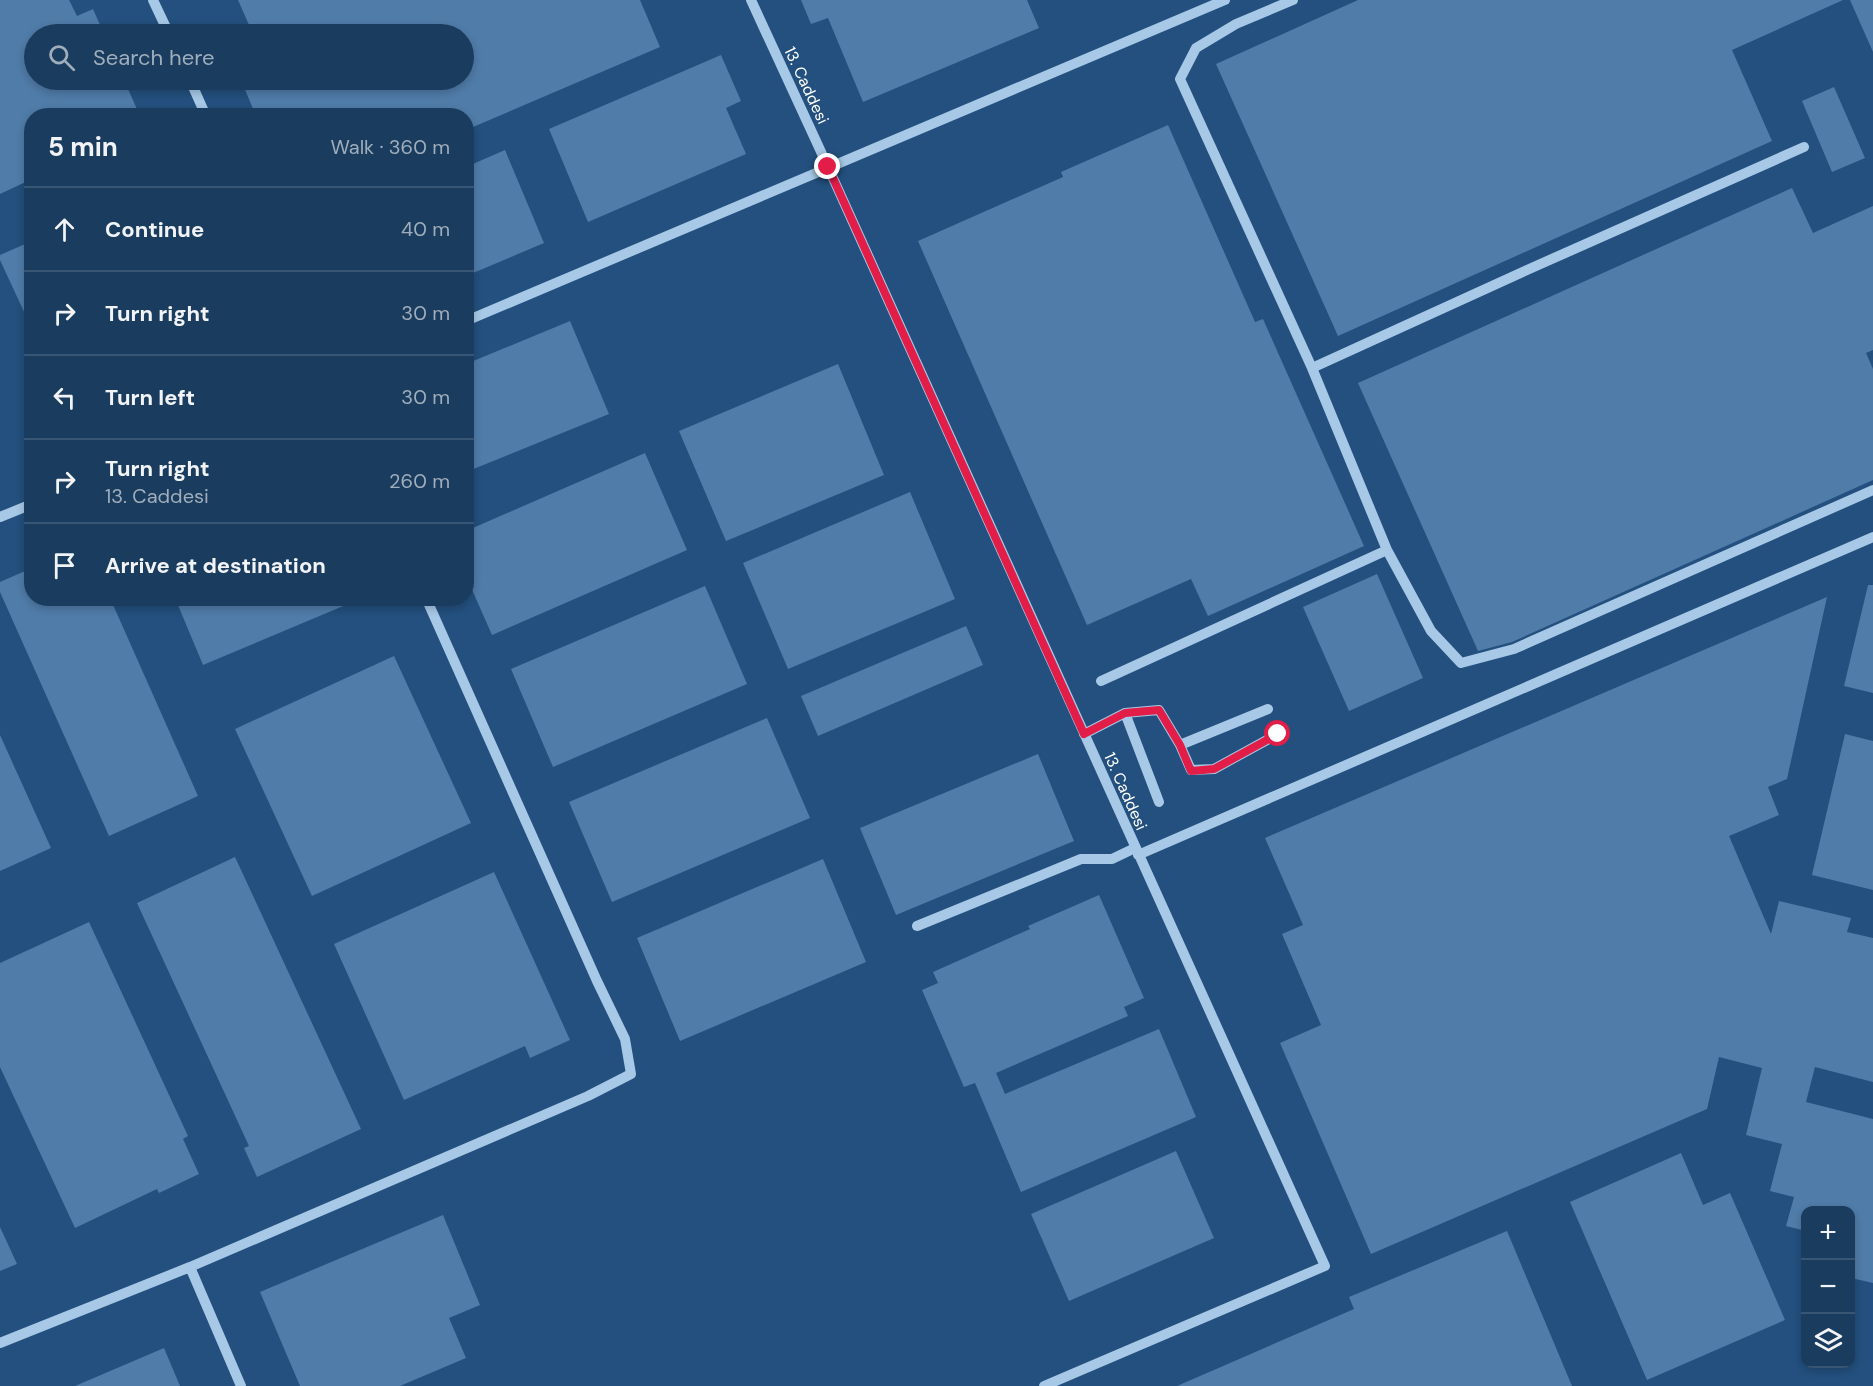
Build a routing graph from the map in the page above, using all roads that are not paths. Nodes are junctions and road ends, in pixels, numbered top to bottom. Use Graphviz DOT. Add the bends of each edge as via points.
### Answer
graph roads {
  1 [pos="153,0"];
  2 [pos="751,0"];
  3 [pos="1225,0"];
  4 [pos="1293,0"];
  5 [pos="164,24"];
  6 [pos="194,90"];
  7 [pos="202,108"];
  8 [pos="1804,147"];
  9 [pos="828,167"];
  10 [pos="474,318"];
  11 [pos="1312,368"];
  12 [pos="1873,490"];
  13 [pos="24,507"];
  14 [pos="0,517"];
  15 [pos="1873,537"];
  16 [pos="1387,550"];
  17 [pos="430,606"];
  18 [pos="1101,681"];
  19 [pos="1268,708"];
  20 [pos="1125,713"];
  21 [pos="1084,734"];
  22 [pos="1278,734"];
  23 [pos="1180,745"];
  24 [pos="1159,802"];
  25 [pos="1137,852"];
  26 [pos="916,926"];
  27 [pos="190,1267"];
  28 [pos="0,1343"];
  29 [pos="241,1386"];
  30 [pos="1044,1386"];
  1 -- 5 [label="street"];
  2 -- 9 [label="street, 13. Caddesi"];
  3 -- 9 [label="street"];
  4 -- 11 [label="street" via="1236,24 1196,48 1180,79"];
  6 -- 7 [label="street"];
  8 -- 11 [label="street"];
  9 -- 10 [label="street"];
  9 -- 21 [label="street, 13. Caddesi"];
  11 -- 16 [label="street"];
  12 -- 16 [label="street" via="1514,649 1461,663 1431,631"];
  13 -- 14 [label="street"];
  15 -- 25 [label="street"];
  16 -- 18 [label="street"];
  17 -- 27 [label="street" via="626,1039 631,1074"];
  19 -- 23 [label="street"];
  20 -- 21 [label="street"];
  20 -- 23 [label="street" via="1159,710"];
  20 -- 24 [label="street"];
  21 -- 25 [label="street, 13. Caddesi"];
  22 -- 23 [label="street" via="1214,769 1191,771"];
  25 -- 26 [label="street" via="1112,859 1081,859"];
  25 -- 30 [label="street, 13. Caddesi" via="1325,1266"];
  27 -- 28 [label="street"];
  27 -- 29 [label="street"];
}
